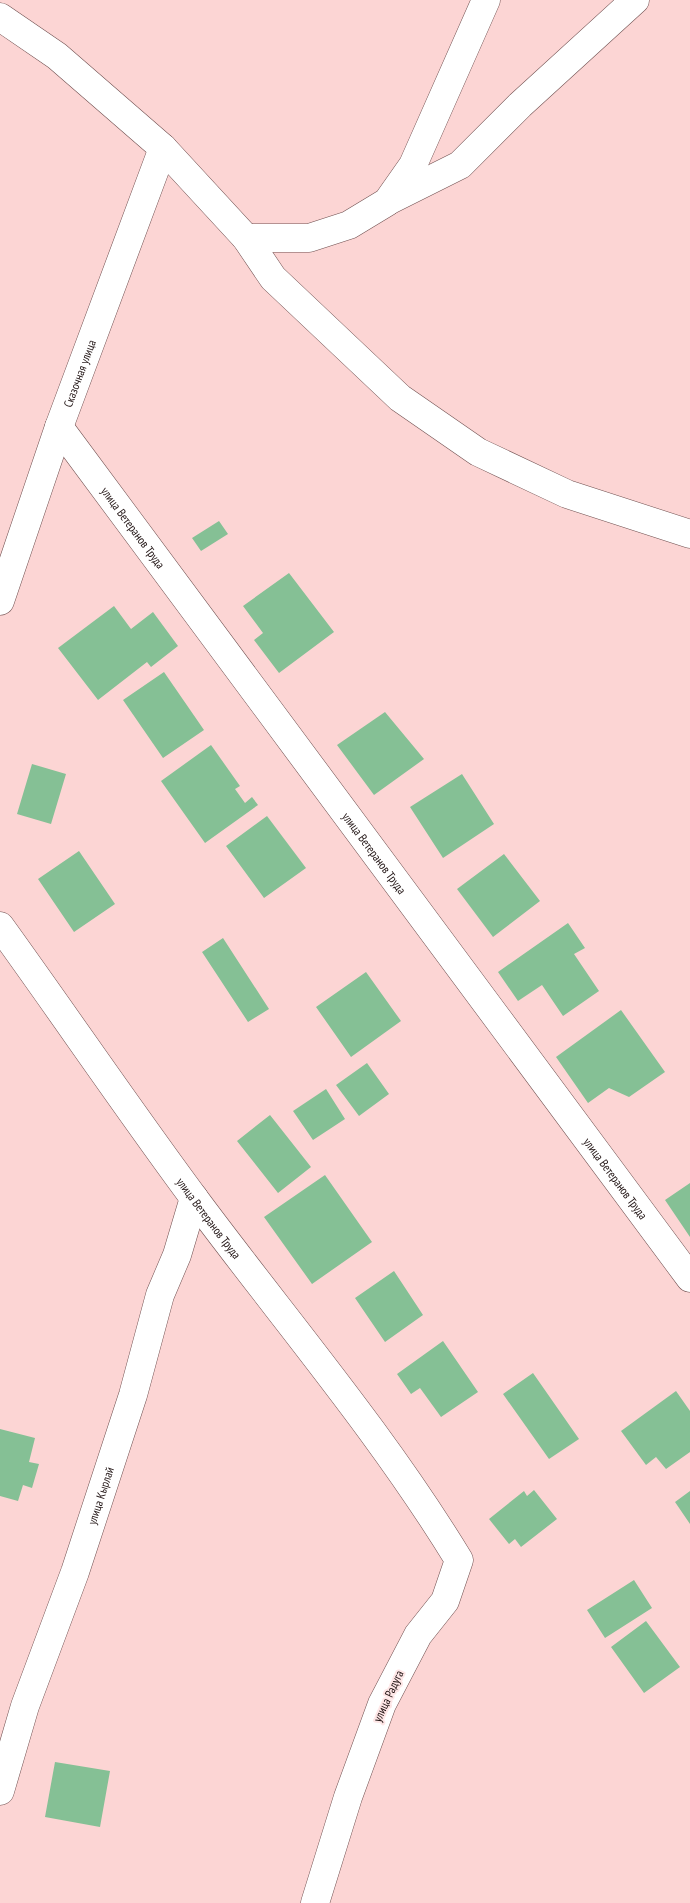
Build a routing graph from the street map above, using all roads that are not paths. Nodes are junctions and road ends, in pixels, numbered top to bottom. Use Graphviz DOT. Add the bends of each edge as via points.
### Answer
graph roads {
  1 [pos="486,0"];
  2 [pos="635,0"];
  3 [pos="0,17"];
  4 [pos="163,148"];
  5 [pos="387,202"];
  6 [pos="246,238"];
  7 [pos="59,427"];
  8 [pos="690,534"];
  9 [pos="0,601"];
  10 [pos="0,926"];
  11 [pos="194,1198"];
  12 [pos="690,1278"];
  13 [pos="426,1505"];
  14 [pos="0,1791"];
  15 [pos="314,1903"];
  1 -- 5 [label="street" via="413,166"];
  2 -- 5 [label="street" via="460,165"];
  3 -- 4 [label="street" via="56,56"];
  4 -- 6 [label="street"];
  4 -- 7 [label="street, Сказочная улица"];
  5 -- 6 [label="street" via="349,225 309,238"];
  6 -- 8 [label="street" via="273,278 400,398 478,452 567,494"];
  7 -- 9 [label="street, Сказочная улица"];
  7 -- 12 [label="street, улица Ветеранов Труда"];
  10 -- 11 [label="street, улица Ветеранов Труда"];
  11 -- 13 [label="street, улица Ветеранов Труда"];
  11 -- 14 [label="street, улица Кырлай" via="177,1255 160,1295 133,1395 75,1572 25,1706"];
  13 -- 15 [label="street, улица Радуга" via="459,1560 445,1601 418,1635 382,1704"];
}
